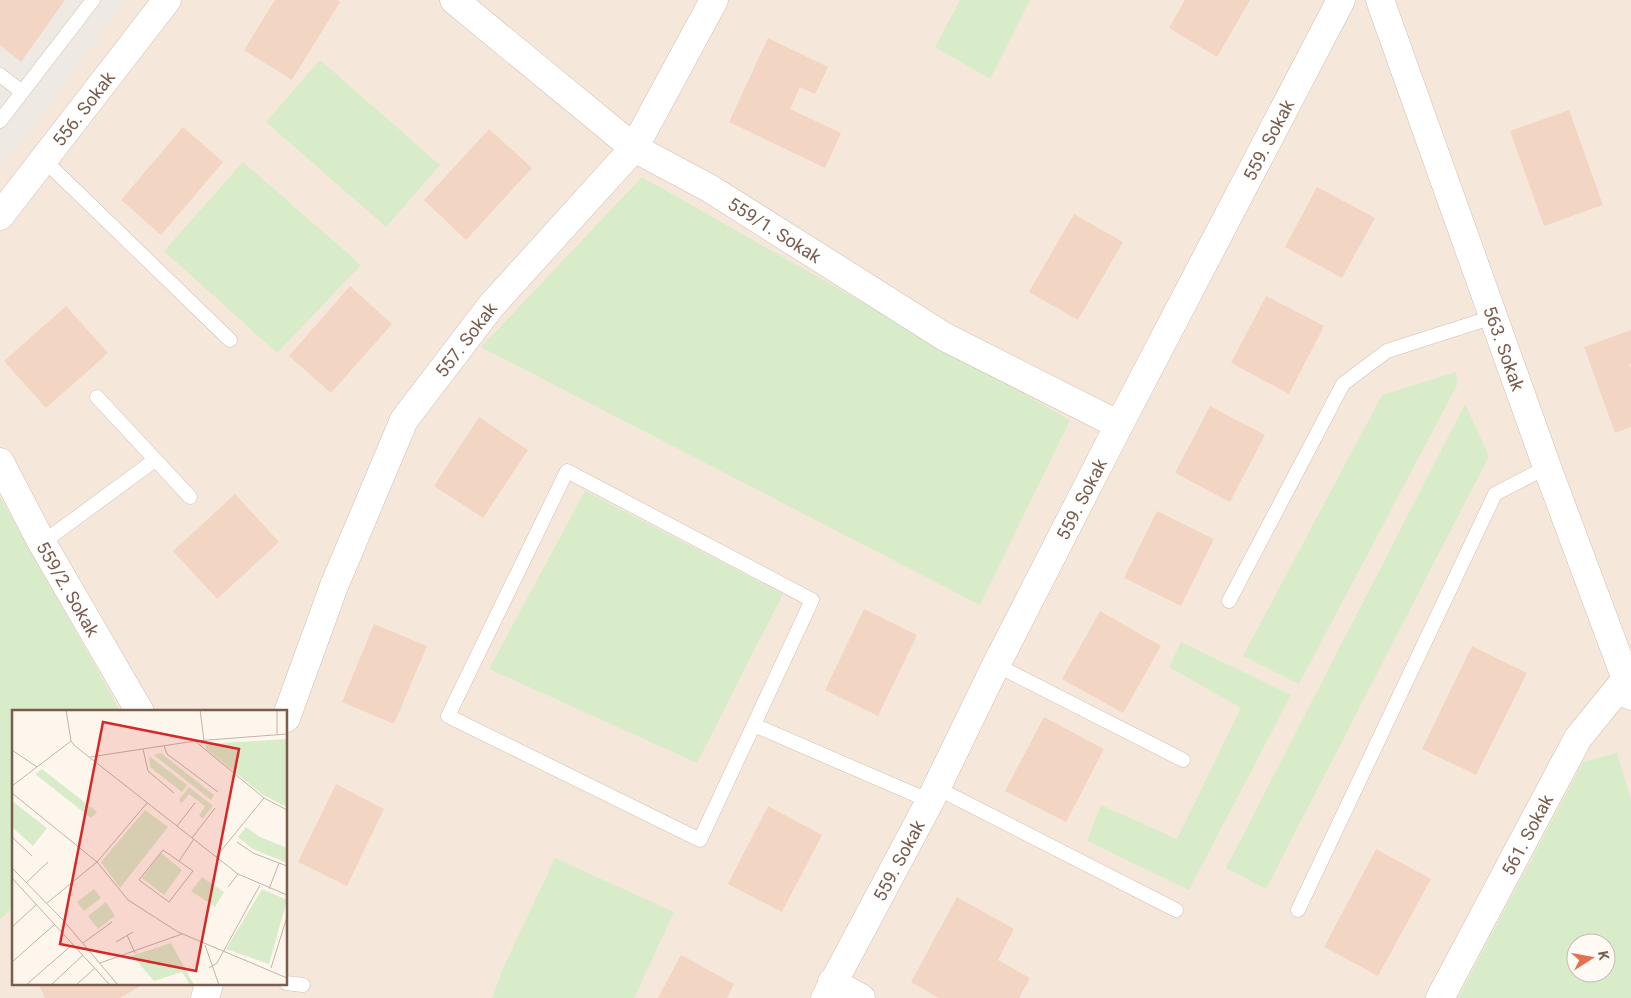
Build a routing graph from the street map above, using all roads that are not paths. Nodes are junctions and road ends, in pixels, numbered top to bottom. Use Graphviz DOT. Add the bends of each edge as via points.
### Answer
graph roads {
  1 [pos="93,0"];
  2 [pos="167,0"];
  3 [pos="454,0"];
  4 [pos="714,0"];
  5 [pos="1341,0"];
  6 [pos="1380,0"];
  7 [pos="0,75"];
  8 [pos="22,92"];
  9 [pos="0,121"];
  10 [pos="634,148"];
  11 [pos="44,160"];
  12 [pos="0,216"];
  13 [pos="1493,317"];
  14 [pos="230,340"];
  15 [pos="97,397"];
  16 [pos="1118,425"];
  17 [pos="155,460"];
  18 [pos="0,462"];
  19 [pos="1547,467"];
  20 [pos="190,497"];
  21 [pos="42,543"];
  22 [pos="1229,601"];
  23 [pos="996,665"];
  24 [pos="1629,688"];
  25 [pos="139,710"];
  26 [pos="288,712"];
  27 [pos="754,725"];
  28 [pos="1183,760"];
  29 [pos="934,794"];
  30 [pos="1176,910"];
  31 [pos="1298,910"];
  32 [pos="288,983"];
  33 [pos="303,985"];
  34 [pos="828,990"];
  35 [pos="861,998"];
  36 [pos="1440,998"];
  1 -- 8 [label="lane"];
  2 -- 11 [label="street, 556. Sokak"];
  3 -- 10 [label="street, 559/1. Sokak"];
  4 -- 10 [label="street, 557. Sokak"];
  5 -- 16 [label="street, 559. Sokak"];
  6 -- 13 [label="street, 563. Sokak"];
  7 -- 8 [label="lane"];
  8 -- 9 [label="lane"];
  10 -- 16 [label="street, 559/1. Sokak" via="709,188 945,337"];
  10 -- 26 [label="street, 557. Sokak" via="490,306 404,420 334,586"];
  11 -- 12 [label="street, 556. Sokak"];
  11 -- 14 [label="lane"];
  13 -- 19 [label="street, 563. Sokak"];
  13 -- 22 [label="lane" via="1387,352 1343,384"];
  15 -- 17 [label="lane"];
  16 -- 23 [label="street, 559. Sokak"];
  17 -- 20 [label="lane"];
  17 -- 21 [label="lane"];
  18 -- 21 [label="street, 559/2. Sokak"];
  19 -- 24 [label="street, 563. Sokak"];
  19 -- 31 [label="lane" via="1495,494"];
  21 -- 25 [label="street, 559/2. Sokak"];
  23 -- 28 [label="lane"];
  23 -- 29 [label="street, 559. Sokak"];
  24 -- 36 [label="street, 561. Sokak" via="1578,738"];
  27 -- 27 [label="lane" via="700,840 448,716 567,472 812,600"];
  27 -- 29 [label="lane"];
  29 -- 30 [label="lane"];
  29 -- 34 [label="street, 559. Sokak"];
  32 -- 33 [label="lane"];
  34 -- 35 [label="street"];
}
